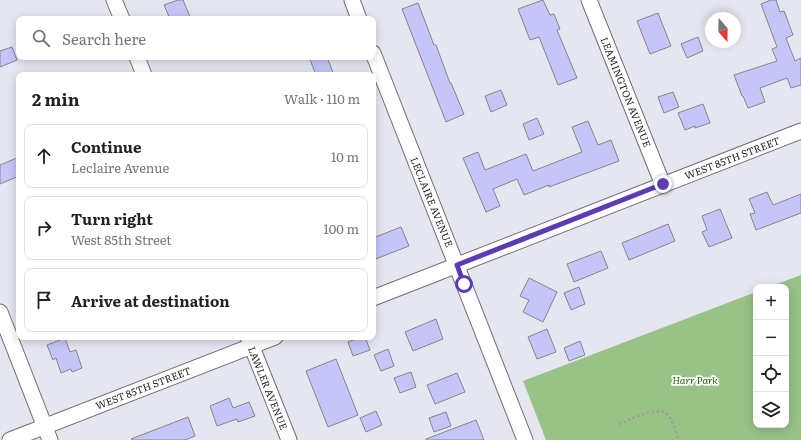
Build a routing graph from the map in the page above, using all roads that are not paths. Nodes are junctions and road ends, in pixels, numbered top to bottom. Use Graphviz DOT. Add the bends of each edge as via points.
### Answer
graph roads {
  1 [pos="114,0"];
  2 [pos="352,0"];
  3 [pos="590,0"];
  4 [pos="121,16"];
  5 [pos="359,16"];
  6 [pos="138,60"];
  7 [pos="376,60"];
  8 [pos="143,72"];
  9 [pos="801,132"];
  10 [pos="663,184"];
  11 [pos="457,265"];
  12 [pos="376,297"];
  13 [pos="0,312"];
  14 [pos="260,340"];
  15 [pos="250,342"];
  16 [pos="47,433"];
  17 [pos="10,440"];
  18 [pos="289,440"];
  19 [pos="525,440"];
  1 -- 4 [label="street"];
  2 -- 5 [label="street"];
  3 -- 10 [label="street, LEAMINGTON AVENUE"];
  6 -- 8 [label="street"];
  7 -- 11 [label="street, LECLAIRE AVENUE"];
  9 -- 10 [label="street, WEST 85TH STREET"];
  10 -- 11 [label="street, WEST 85TH STREET"];
  11 -- 12 [label="street, WEST 85TH STREET"];
  11 -- 19 [label="street, LECLAIRE AVENUE"];
  13 -- 16 [label="street"];
  14 -- 15 [label="street, WEST 85TH STREET"];
  15 -- 16 [label="street, WEST 85TH STREET"];
  15 -- 18 [label="street, LAWLER AVENUE"];
  16 -- 17 [label="street, WEST 85TH STREET"];
}
